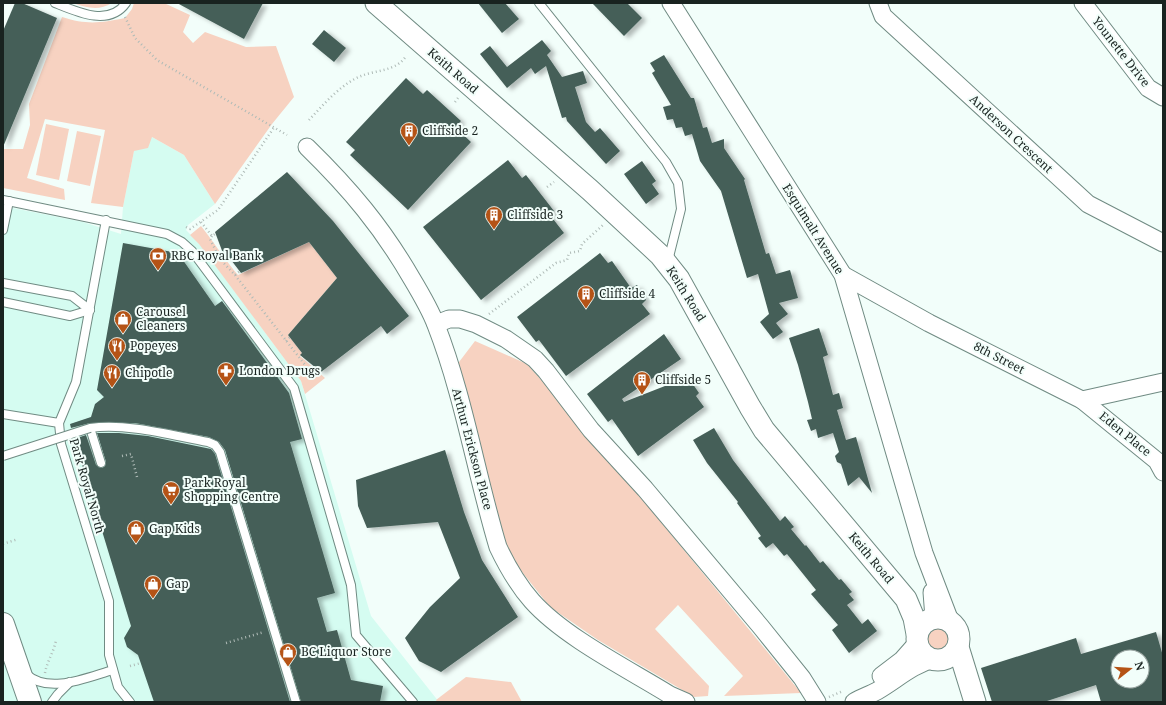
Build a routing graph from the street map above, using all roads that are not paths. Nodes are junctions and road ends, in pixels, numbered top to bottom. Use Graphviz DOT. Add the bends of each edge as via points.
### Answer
graph roads {
  1 [pos="55,3"];
  2 [pos="126,3"];
  3 [pos="376,3"];
  4 [pos="539,3"];
  5 [pos="671,3"];
  6 [pos="878,3"];
  7 [pos="1083,3"];
  8 [pos="1163,97"];
  9 [pos="307,147"];
  10 [pos="6,200"];
  11 [pos="106,220"];
  12 [pos="3,230"];
  13 [pos="1163,243"];
  14 [pos="667,264"];
  15 [pos="843,275"];
  16 [pos="3,283"];
  17 [pos="3,302"];
  18 [pos="90,310"];
  19 [pos="436,324"];
  20 [pos="1163,382"];
  21 [pos="1082,400"];
  22 [pos="3,414"];
  23 [pos="59,423"];
  24 [pos="90,428"];
  25 [pos="3,456"];
  26 [pos="101,463"];
  27 [pos="1163,472"];
  28 [pos="906,599"];
  29 [pos="939,619"];
  30 [pos="3,624"];
  31 [pos="917,638"];
  32 [pos="958,647"];
  33 [pos="937,660"];
  34 [pos="18,667"];
  35 [pos="113,670"];
  36 [pos="70,682"];
  37 [pos="856,695"];
  38 [pos="821,700"];
  39 [pos="30,702"];
  40 [pos="52,702"];
  41 [pos="130,702"];
  42 [pos="296,702"];
  43 [pos="413,702"];
  44 [pos="686,702"];
  45 [pos="964,702"];
  46 [pos="975,702"];
  1 -- 2 [label="lane" via="93,16 113,14"];
  3 -- 14 [label="street, Keith Road" via="590,190"];
  4 -- 14 [label="lane" via="666,162 678,183 681,209"];
  5 -- 15 [label="street, Esquimalt Avenue"];
  6 -- 13 [label="street, Anderson Crescent" via="883,16 1088,204"];
  7 -- 8 [label="street, Younette Drive" via="1148,88"];
  9 -- 19 [label="street, Arthur Erickson Place" via="341,180 372,217 396,251"];
  10 -- 11 [label="lane"];
  10 -- 12 [label="lane"];
  11 -- 18 [label="lane, Park Royal North"];
  11 -- 43 [label="lane" via="167,234 182,242 294,388 351,585 356,635"];
  14 -- 28 [label="street, Keith Road" via="679,279 764,430"];
  15 -- 21 [label="street, 8th Street" via="929,323"];
  15 -- 29 [label="street, Esquimalt Avenue" via="931,572"];
  16 -- 18 [label="lane" via="72,296"];
  17 -- 18 [label="lane" via="70,316"];
  18 -- 23 [label="lane, Park Royal North" via="76,382"];
  19 -- 38 [label="street" via="449,319 460,319 476,324 521,348 546,370 591,430 645,489"];
  19 -- 44 [label="street, Arthur Erickson Place" via="459,398 498,547 519,584 532,602 578,639 670,695"];
  20 -- 21 [label="street"];
  21 -- 27 [label="street, Eden Place" via="1157,461"];
  22 -- 23 [label="lane"];
  23 -- 35 [label="lane, Park Royal North" via="61,444 109,601 109,655"];
  24 -- 25 [label="lane, bridge"];
  24 -- 26 [label="lane"];
  24 -- 42 [label="lane" via="122,427 215,445 220,452"];
  28 -- 29 [label="street, Keith Road"];
  28 -- 31 [label="street, Keith Road" via="914,618"];
  29 -- 31 [label="street" via="923,624"];
  29 -- 32 [label="street" via="959,633"];
  30 -- 34 [label="main road"];
  31 -- 33 [label="street" via="923,653"];
  31 -- 37 [label="street" via="902,660"];
  32 -- 33 [label="street" via="954,654"];
  32 -- 46 [label="street"];
  33 -- 37 [label="street" via="916,665 875,692"];
  33 -- 45 [label="street" via="949,666"];
  34 -- 36 [label="lane" via="30,678 42,683"];
  34 -- 39 [label="main road"];
  35 -- 36 [label="lane"];
  35 -- 41 [label="lane, Park Royal North" via="118,687"];
  36 -- 40 [label="lane"];
}
